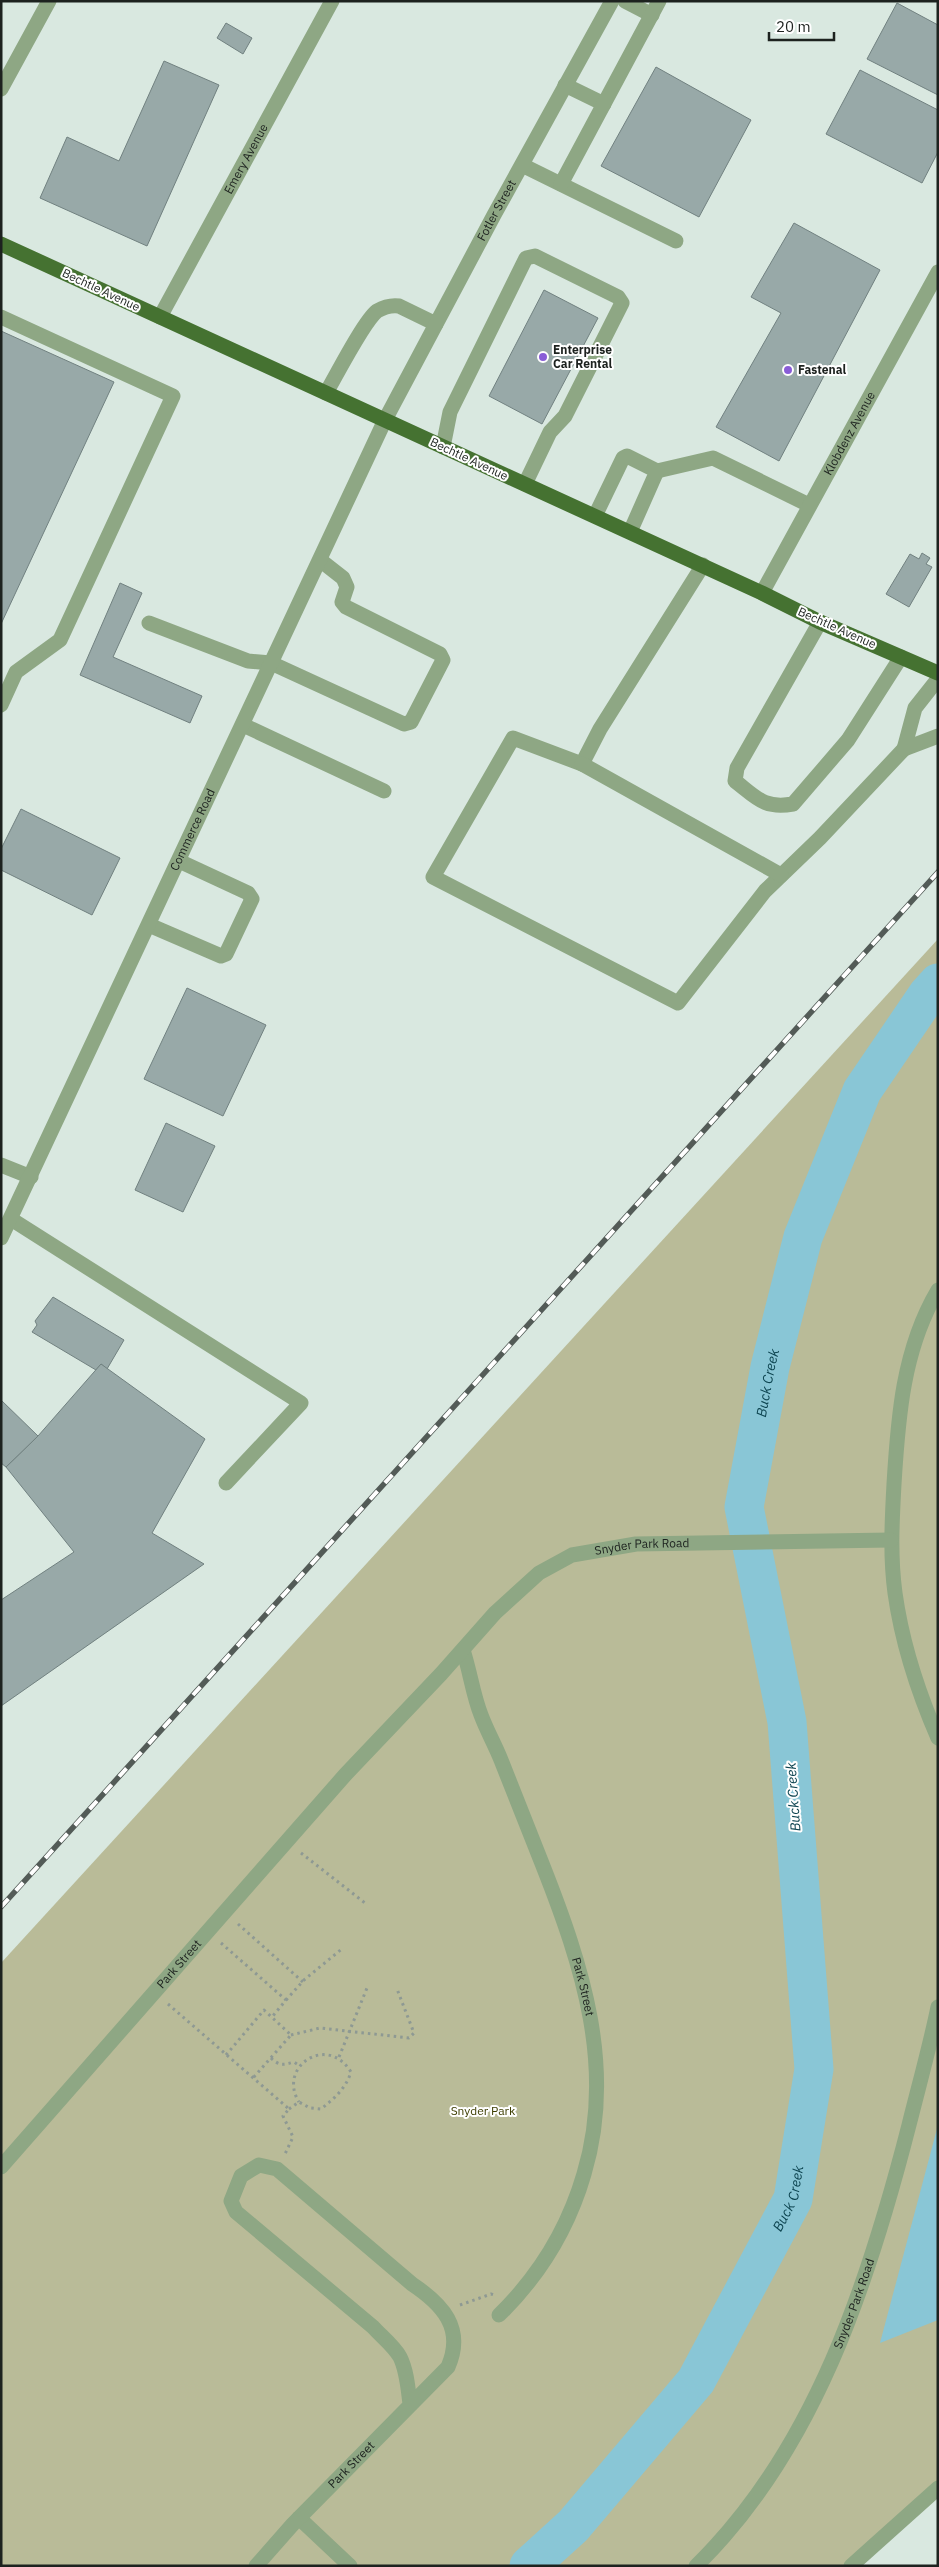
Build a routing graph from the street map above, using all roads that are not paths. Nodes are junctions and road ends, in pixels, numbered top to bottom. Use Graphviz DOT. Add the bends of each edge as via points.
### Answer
graph roads {
  1 [pos="49,1"];
  2 [pos="332,1"];
  3 [pos="612,1"];
  4 [pos="625,1"];
  5 [pos="655,8"];
  6 [pos="566,85"];
  7 [pos="1,89"];
  8 [pos="604,104"];
  9 [pos="522,165"];
  10 [pos="561,184"];
  11 [pos="676,241"];
  12 [pos="1,244"];
  13 [pos="938,272"];
  14 [pos="1,317"];
  15 [pos="160,317"];
  16 [pos="436,324"];
  17 [pos="326,393"];
  18 [pos="385,420"];
  19 [pos="443,447"];
  20 [pos="657,470"];
  21 [pos="525,484"];
  22 [pos="809,505"];
  23 [pos="595,516"];
  24 [pos="630,532"];
  25 [pos="320,560"];
  26 [pos="702,565"];
  27 [pos="762,593"];
  28 [pos="820,622"];
  29 [pos="149,623"];
  30 [pos="901,657"];
  31 [pos="271,663"];
  32 [pos="938,673"];
  33 [pos="938,679"];
  34 [pos="1,706"];
  35 [pos="243,725"];
  36 [pos="938,736"];
  37 [pos="904,749"];
  38 [pos="582,764"];
  39 [pos="384,791"];
  40 [pos="179,861"];
  41 [pos="782,875"];
  42 [pos="150,925"];
  43 [pos="1,1165"];
  44 [pos="32,1177"];
  45 [pos="11,1219"];
  46 [pos="1,1238"];
  47 [pos="938,1290"];
  48 [pos="226,1483"];
  49 [pos="891,1540"];
  50 [pos="463,1650"];
  51 [pos="441,1674"];
  52 [pos="938,1738"];
  53 [pos="938,2007"];
  54 [pos="1,2167"];
  55 [pos="499,2315"];
  56 [pos="410,2404"];
  57 [pos="938,2488"];
  58 [pos="299,2518"];
  59 [pos="256,2566"];
  60 [pos="350,2566"];
  61 [pos="696,2566"];
  62 [pos="852,2566"];
  1 -- 7 [label="street"];
  2 -- 15 [label="street, Emery Avenue"];
  3 -- 6 [label="street, Fotler Street"];
  4 -- 5 [label="street"];
  5 -- 8 [label="street"];
  6 -- 8 [label="street"];
  6 -- 9 [label="street, Fotler Street"];
  8 -- 10 [label="street"];
  9 -- 10 [label="street"];
  9 -- 16 [label="street, Fotler Street"];
  10 -- 11 [label="street"];
  12 -- 15 [label="main road, Bechtle Avenue"];
  13 -- 22 [label="street, Klobdenz Avenue"];
  14 -- 34 [label="street" via="173,396 60,640 16,672"];
  15 -- 17 [label="main road, Bechtle Avenue"];
  16 -- 17 [label="street" via="399,306 378,310 368,320"];
  16 -- 18 [label="street, Fotler Street"];
  17 -- 18 [label="main road, Bechtle Avenue"];
  18 -- 19 [label="main road, Bechtle Avenue"];
  18 -- 25 [label="street, Commerce Road"];
  19 -- 21 [label="main road, Bechtle Avenue"];
  19 -- 21 [label="street" via="450,412 526,258 535,256 618,297 622,303 565,416 550,432"];
  20 -- 22 [label="street" via="713,458"];
  20 -- 23 [label="street" via="627,456 622,458"];
  20 -- 24 [label="street"];
  21 -- 23 [label="main road, Bechtle Avenue"];
  22 -- 27 [label="street, Klobdenz Avenue"];
  23 -- 24 [label="main road, Bechtle Avenue"];
  24 -- 26 [label="main road, Bechtle Avenue"];
  25 -- 31 [label="street, Commerce Road"];
  25 -- 31 [label="street" via="343,578 347,587 342,602 346,607 440,654 443,660 411,722 404,724"];
  26 -- 27 [label="main road, Bechtle Avenue"];
  26 -- 38 [label="street" via="600,729"];
  27 -- 28 [label="main road, Bechtle Avenue"];
  28 -- 30 [label="main road, Bechtle Avenue"];
  28 -- 30 [label="street" via="737,768 735,781 764,804 778,807 793,804 848,740"];
  29 -- 31 [label="street" via="248,661"];
  30 -- 32 [label="main road, Bechtle Avenue"];
  31 -- 35 [label="street, Commerce Road"];
  33 -- 37 [label="street" via="915,708"];
  35 -- 39 [label="street"];
  35 -- 40 [label="street, Commerce Road"];
  36 -- 37 [label="street"];
  37 -- 41 [label="street"];
  38 -- 41 [label="street"];
  38 -- 41 [label="street" via="513,738 432,877 678,1003 765,891"];
  40 -- 42 [label="street, Commerce Road"];
  40 -- 42 [label="street" via="248,893 252,899 226,954 220,956"];
  42 -- 44 [label="street, Commerce Road"];
  43 -- 44 [label="street"];
  44 -- 45 [label="street, Commerce Road"];
  45 -- 46 [label="street, Commerce Road"];
  45 -- 48 [label="street" via="301,1403"];
  47 -- 49 [label="street" via="926,1310 912,1348 903,1389"];
  49 -- 50 [label="street, Snyder Park Road" via="636,1544 572,1555 539,1573 495,1613"];
  49 -- 52 [label="street" via="895,1596 908,1652"];
  50 -- 51 [label="street, Snyder Park Road"];
  50 -- 55 [label="street, Park Street" via="480,1714 568,1932 585,1985 598,2080 596,2118 576,2203 537,2272"];
  51 -- 54 [label="street, Park Street" via="345,1775"];
  53 -- 61 [label="street, Snyder Park Road" via="896,2173 873,2250 840,2339 810,2408 778,2465 748,2506"];
  56 -- 56 [label="street, Park Street" via="400,2356 373,2327 236,2212 231,2201 241,2176 259,2165 277,2169 431,2297 443,2311 454,2337 454,2354 448,2367"];
  56 -- 58 [label="street, Park Street"];
  57 -- 62 [label="street"];
  58 -- 59 [label="street, Park Street"];
  58 -- 60 [label="street"];
}
